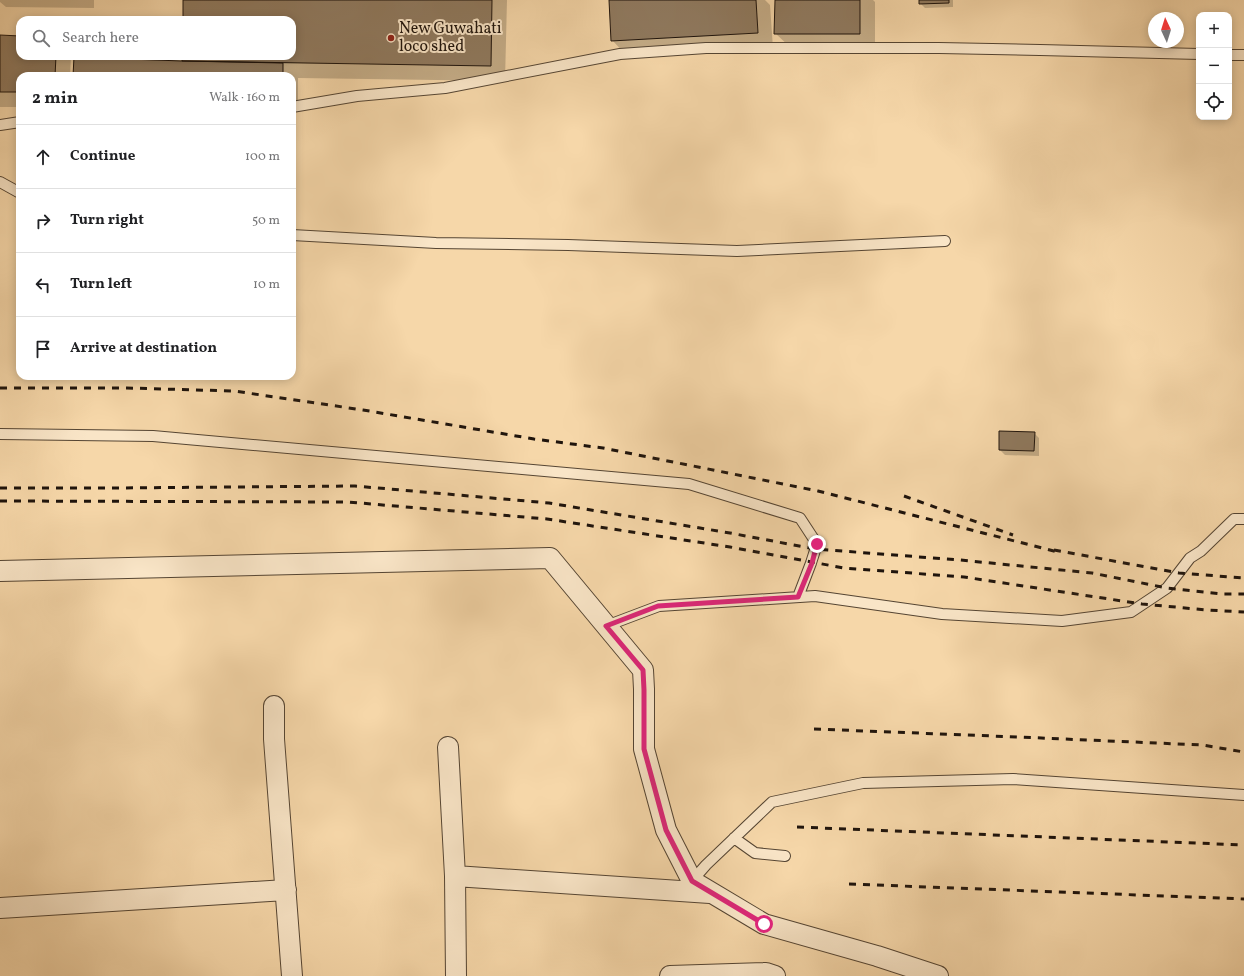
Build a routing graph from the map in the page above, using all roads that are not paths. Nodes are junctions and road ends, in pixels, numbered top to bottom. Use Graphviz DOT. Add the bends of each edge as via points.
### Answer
graph roads {
  1 [pos="1196,54"];
  2 [pos="1232,55"];
  3 [pos="1244,55"];
  4 [pos="296,106"];
  5 [pos="16,123"];
  6 [pos="0,125"];
  7 [pos="0,182"];
  8 [pos="16,191"];
  9 [pos="296,235"];
  10 [pos="945,241"];
  11 [pos="0,434"];
  12 [pos="1244,519"];
  13 [pos="0,571"];
  14 [pos="798,597"];
  15 [pos="606,626"];
  16 [pos="274,706"];
  17 [pos="448,747"];
  18 [pos="1244,796"];
  19 [pos="734,838"];
  20 [pos="785,856"];
  21 [pos="455,876"];
  22 [pos="692,881"];
  23 [pos="286,890"];
  24 [pos="712,893"];
  25 [pos="0,908"];
  26 [pos="292,976"];
  27 [pos="456,976"];
  28 [pos="670,976"];
  29 [pos="775,976"];
  30 [pos="938,976"];
  1 -- 4 [label="lane" via="939,48 706,48 620,54 444,88 357,96"];
  2 -- 3 [label="lane"];
  5 -- 6 [label="lane"];
  7 -- 8 [label="lane"];
  9 -- 10 [label="lane" via="436,243 737,251"];
  11 -- 14 [label="lane" via="152,436 688,484 800,518 817,544"];
  12 -- 14 [label="lane" via="1234,518 1201,551 1190,558 1167,588 1131,612 1062,621 942,614 815,596"];
  13 -- 15 [label="street" via="550,558"];
  14 -- 15 [label="lane" via="658,606"];
  15 -- 22 [label="street" via="643,670 644,749 666,830"];
  16 -- 23 [label="street" via="274,739"];
  17 -- 21 [label="street"];
  18 -- 19 [label="lane" via="1013,779 863,783 772,802"];
  19 -- 20 [label="lane" via="756,853"];
  19 -- 22 [label="lane"];
  21 -- 24 [label="street"];
  21 -- 27 [label="street"];
  22 -- 24 [label="street"];
  23 -- 25 [label="street"];
  23 -- 26 [label="street"];
  24 -- 30 [label="street" via="764,924"];
  28 -- 29 [label="street" via="766,973"];
}
